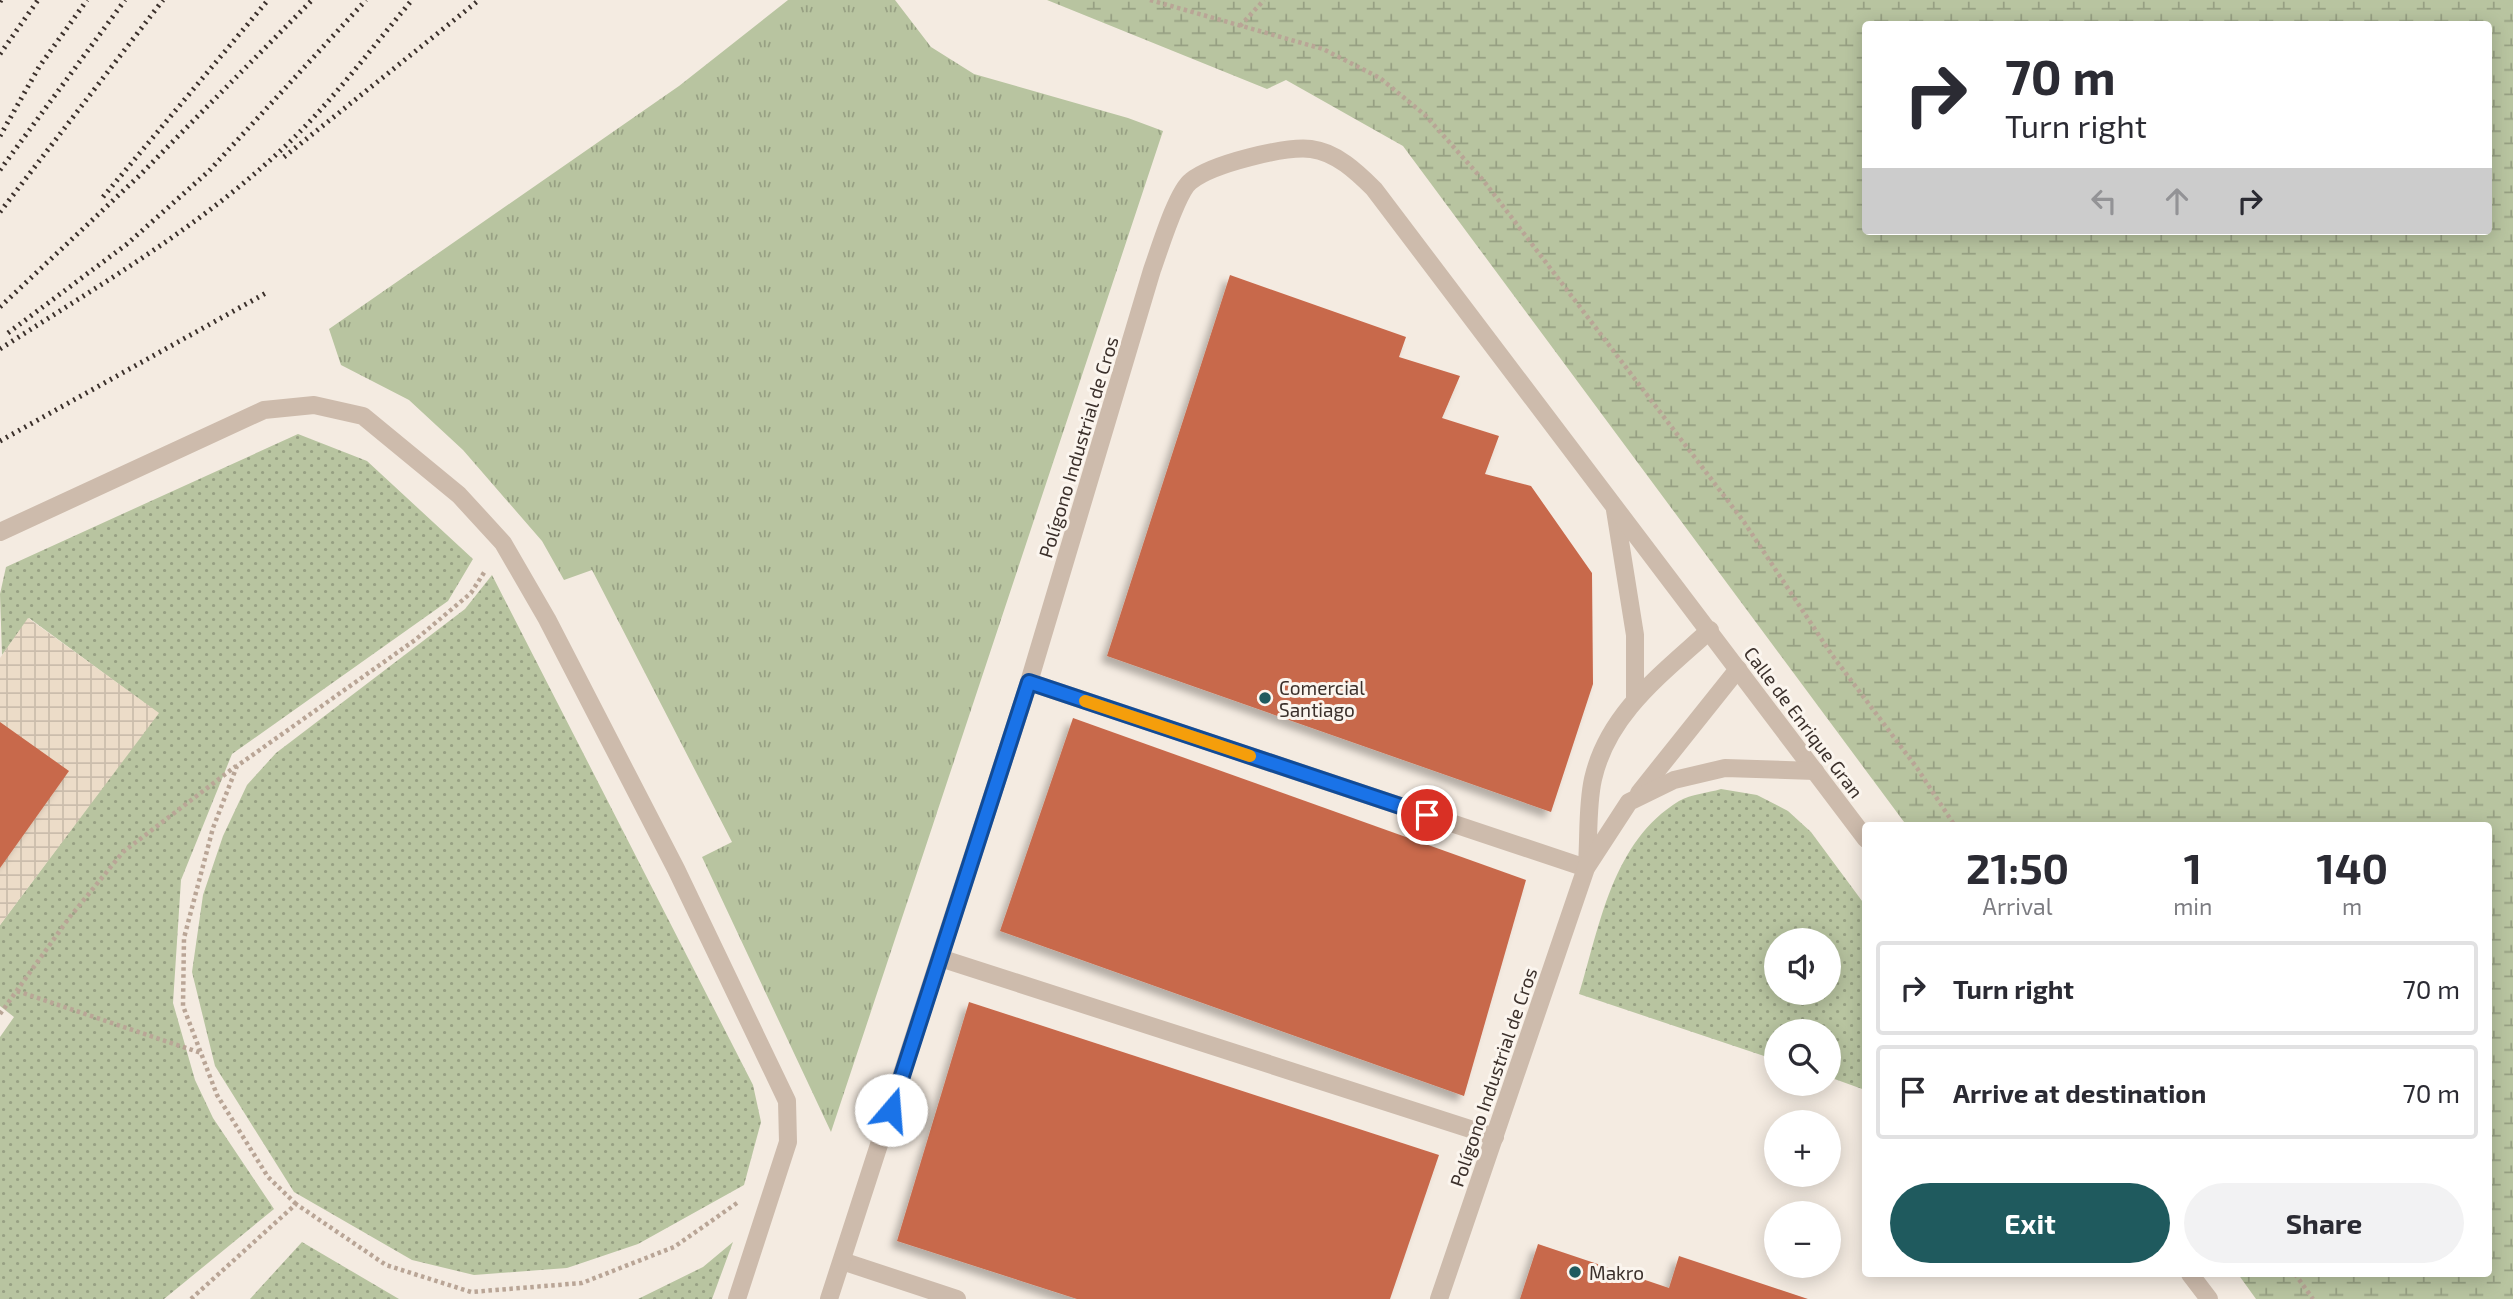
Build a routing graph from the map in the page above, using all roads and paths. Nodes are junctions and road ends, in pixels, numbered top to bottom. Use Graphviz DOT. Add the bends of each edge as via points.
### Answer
graph roads {
  1 [pos="1150,0"];
  2 [pos="1264,0"];
  3 [pos="1240,26"];
  4 [pos="1615,506"];
  5 [pos="0,532"];
  6 [pos="503,543"];
  7 [pos="1710,630"];
  8 [pos="1738,669"];
  9 [pos="1029,682"];
  10 [pos="1635,698"];
  11 [pos="237,766"];
  12 [pos="1815,771"];
  13 [pos="1632,801"];
  14 [pos="1952,822"];
  15 [pos="1862,834"];
  16 [pos="1586,868"];
  17 [pos="940,958"];
  18 [pos="17,991"];
  19 [pos="0,1014"];
  20 [pos="201,1054"];
  21 [pos="1495,1137"];
  22 [pos="778,1173"];
  23 [pos="296,1204"];
  24 [pos="842,1261"];
  25 [pos="2192,1277"];
  26 [pos="2297,1277"];
  27 [pos="191,1299"];
  28 [pos="737,1299"];
  29 [pos="829,1299"];
  30 [pos="957,1299"];
  31 [pos="1439,1299"];
  32 [pos="2209,1299"];
  33 [pos="2312,1299"];
  1 -- 3 [label="path"];
  2 -- 3 [label="path"];
  3 -- 14 [label="path" via="1323,49 1380,78 1425,115 1483,180 1744,522 1832,655"];
  4 -- 7 [label="street, Polígono Industrial de Cros"];
  4 -- 9 [label="street, Polígono Industrial de Cros" via="1374,189 1352,167 1311,149 1238,162 1189,181 1174,212 1152,270"];
  4 -- 10 [label="street, Polígono Industrial de Cros" via="1635,635"];
  5 -- 6 [label="street" via="264,410 314,405 363,416 459,495"];
  6 -- 11 [label="path" via="471,593 415,640"];
  6 -- 22 [label="street" via="676,869 787,1101 788,1142"];
  7 -- 8 [label="street, Calle de Enrique Gran"];
  7 -- 10 [label="street, Polígono Industrial de Cros"];
  8 -- 12 [label="street, Calle de Enrique Gran"];
  8 -- 13 [label="street, Polígono Industrial de Cros"];
  9 -- 16 [label="street"];
  9 -- 17 [label="street, Polígono Industrial de Cros"];
  10 -- 16 [label="street, Polígono Industrial de Cros" via="1607,736 1593,780"];
  11 -- 18 [label="path" via="123,852"];
  11 -- 20 [label="path" via="213,828 184,938 183,1006"];
  12 -- 13 [label="street, Polígono Industrial de Cros" via="1725,768 1674,780"];
  12 -- 15 [label="street, Calle de Enrique Gran"];
  13 -- 16 [label="street, Polígono Industrial de Cros"];
  16 -- 21 [label="street, Polígono Industrial de Cros"];
  17 -- 21 [label="street"];
  17 -- 24 [label="street, Polígono Industrial de Cros"];
  18 -- 19 [label="path"];
  18 -- 20 [label="path"];
  20 -- 23 [label="path" via="217,1095 268,1177"];
  21 -- 31 [label="street, Polígono Industrial de Cros"];
  22 -- 23 [label="path" via="674,1247 593,1279 471,1292 387,1265"];
  22 -- 28 [label="street"];
  23 -- 27 [label="path"];
  24 -- 29 [label="street, Polígono Industrial de Cros"];
  24 -- 30 [label="street"];
  25 -- 32 [label="street"];
  26 -- 33 [label="path"];
}
